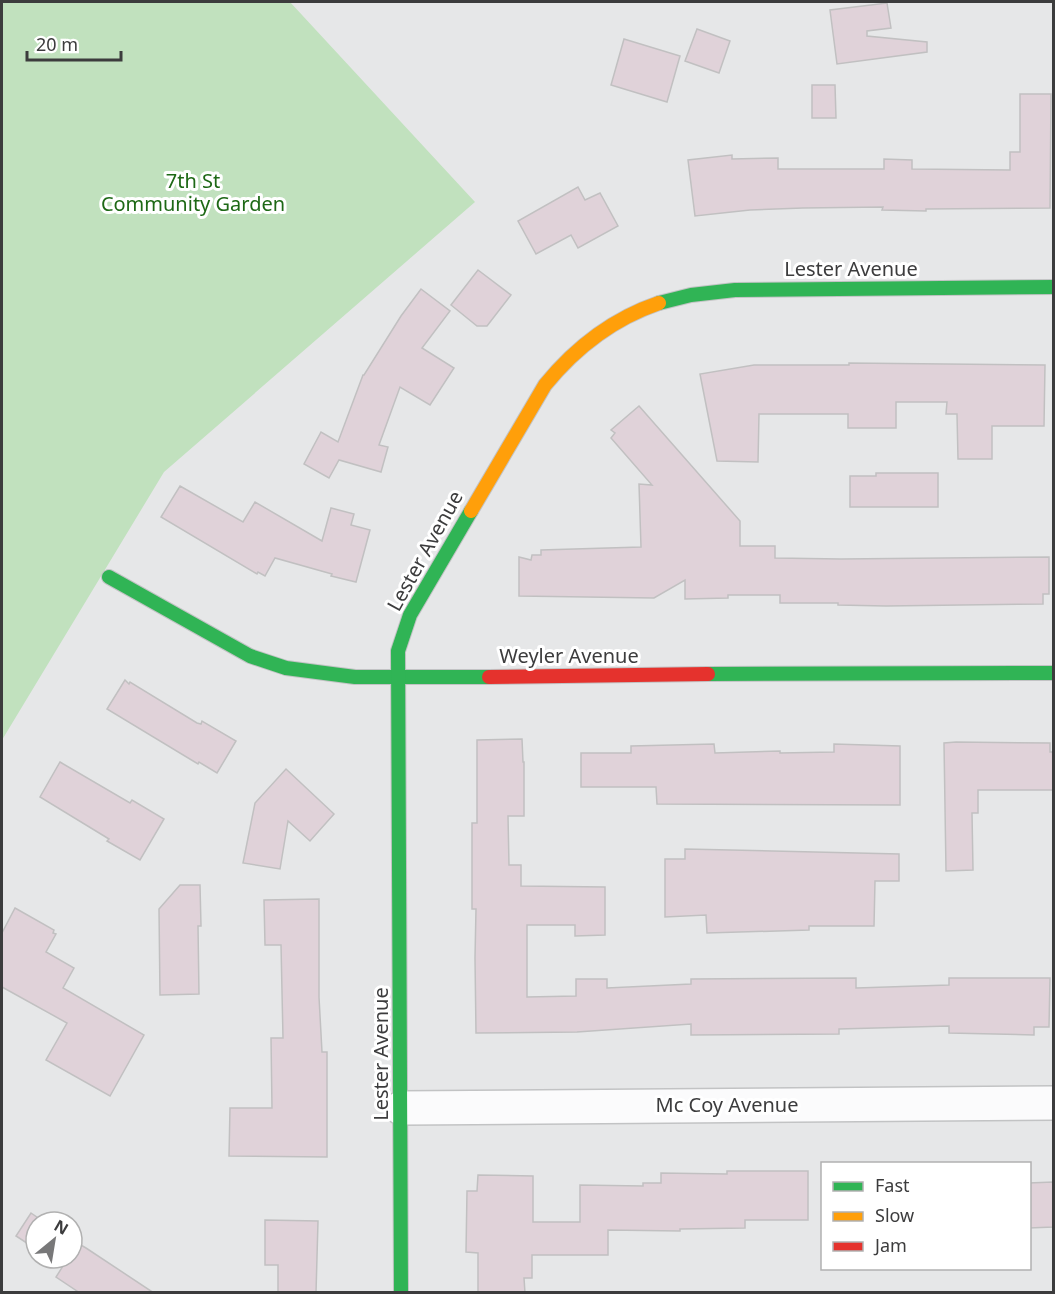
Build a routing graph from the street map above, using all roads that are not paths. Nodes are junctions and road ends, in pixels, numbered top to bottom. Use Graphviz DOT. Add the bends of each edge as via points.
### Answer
graph roads {
  1 [pos="1053,287"];
  2 [pos="109,577"];
  3 [pos="1053,673"];
  4 [pos="398,678"];
  5 [pos="1053,1103"];
  6 [pos="401,1108"];
  7 [pos="401,1293"];
  1 -- 4 [label="street, Lester Avenue" via="735,290 656,303 602,329 580,345 545,385 450,544 402,633"];
  2 -- 4 [label="street, Weyler Avenue" via="250,656 313,673"];
  3 -- 4 [label="street, Weyler Avenue"];
  4 -- 6 [label="street, Lester Avenue"];
  5 -- 6 [label="street, Mc Coy Avenue"];
  6 -- 7 [label="street, Lester Avenue"];
}
